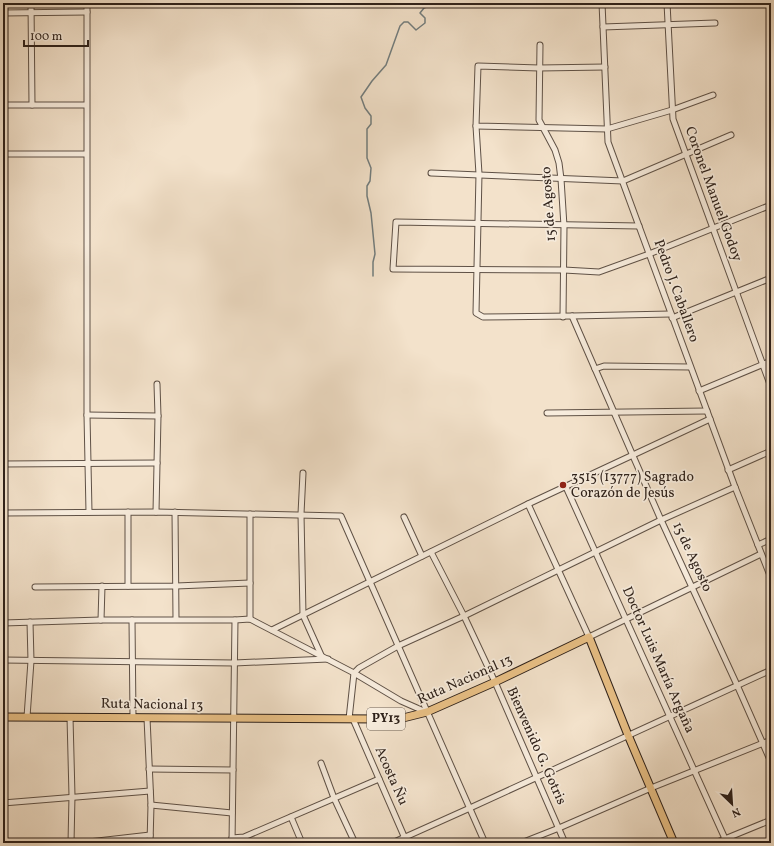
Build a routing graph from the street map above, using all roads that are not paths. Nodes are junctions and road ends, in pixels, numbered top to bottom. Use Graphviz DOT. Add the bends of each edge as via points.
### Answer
graph roads {
  1 [pos="31,3"];
  2 [pos="87,3"];
  3 [pos="602,3"];
  4 [pos="668,3"];
  5 [pos="87,12"];
  6 [pos="3,13"];
  7 [pos="31,13"];
  8 [pos="715,23"];
  9 [pos="668,24"];
  10 [pos="604,27"];
  11 [pos="540,45"];
  12 [pos="605,67"];
  13 [pos="539,68"];
  14 [pos="713,95"];
  15 [pos="86,104"];
  16 [pos="3,105"];
  17 [pos="32,105"];
  18 [pos="672,110"];
  19 [pos="476,126"];
  20 [pos="542,128"];
  21 [pos="607,129"];
  22 [pos="730,136"];
  23 [pos="3,154"];
  24 [pos="86,154"];
  25 [pos="685,155"];
  26 [pos="431,173"];
  27 [pos="479,174"];
  28 [pos="561,179"];
  29 [pos="623,181"];
  30 [pos="771,205"];
  31 [pos="478,224"];
  32 [pos="564,226"];
  33 [pos="639,226"];
  34 [pos="713,228"];
  35 [pos="649,254"];
  36 [pos="477,269"];
  37 [pos="564,270"];
  38 [pos="771,278"];
  39 [pos="736,292"];
  40 [pos="563,316"];
  41 [pos="572,316"];
  42 [pos="672,316"];
  43 [pos="771,361"];
  44 [pos="763,364"];
  45 [pos="690,367"];
  46 [pos="595,369"];
  47 [pos="157,384"];
  48 [pos="771,387"];
  49 [pos="699,391"];
  50 [pos="547,412"];
  51 [pos="614,412"];
  52 [pos="707,412"];
  53 [pos="87,415"];
  54 [pos="158,416"];
  55 [pos="710,419"];
  56 [pos="771,451"];
  57 [pos="633,455"];
  58 [pos="157,463"];
  59 [pos="3,464"];
  60 [pos="89,464"];
  61 [pos="728,470"];
  62 [pos="303,472"];
  63 [pos="566,486"];
  64 [pos="735,487"];
  65 [pos="528,504"];
  66 [pos="89,512"];
  67 [pos="128,512"];
  68 [pos="156,512"];
  69 [pos="175,512"];
  70 [pos="3,513"];
  71 [pos="250,514"];
  72 [pos="301,514"];
  73 [pos="404,517"];
  74 [pos="661,520"];
  75 [pos="771,539"];
  76 [pos="758,545"];
  77 [pos="596,551"];
  78 [pos="431,552"];
  79 [pos="761,554"];
  80 [pos="422,556"];
  81 [pos="558,570"];
  82 [pos="771,578"];
  83 [pos="371,581"];
  84 [pos="250,583"];
  85 [pos="102,586"];
  86 [pos="128,586"];
  87 [pos="176,586"];
  88 [pos="35,587"];
  89 [pos="693,587"];
  90 [pos="303,615"];
  91 [pos="464,616"];
  92 [pos="176,619"];
  93 [pos="250,619"];
  94 [pos="101,620"];
  95 [pos="132,620"];
  96 [pos="235,620"];
  97 [pos="627,620"];
  98 [pos="30,622"];
  99 [pos="3,623"];
  100 [pos="272,630"];
  101 [pos="589,637"];
  102 [pos="398,646"];
  103 [pos="321,655"];
  104 [pos="329,659"];
  105 [pos="3,660"];
  106 [pos="31,661"];
  107 [pos="132,661"];
  108 [pos="234,663"];
  109 [pos="771,670"];
  110 [pos="354,673"];
  111 [pos="495,682"];
  112 [pos="737,685"];
  113 [pos="427,712"];
  114 [pos="670,716"];
  115 [pos="27,717"];
  116 [pos="70,717"];
  117 [pos="3,718"];
  118 [pos="133,718"];
  119 [pos="147,718"];
  120 [pos="233,719"];
  121 [pos="351,719"];
  122 [pos="628,735"];
  123 [pos="771,740"];
  124 [pos="763,743"];
  125 [pos="771,762"];
  126 [pos="321,763"];
  127 [pos="149,769"];
  128 [pos="233,770"];
  129 [pos="695,771"];
  130 [pos="536,778"];
  131 [pos="379,779"];
  132 [pos="651,788"];
  133 [pos="150,791"];
  134 [pos="72,796"];
  135 [pos="334,798"];
  136 [pos="3,803"];
  137 [pos="151,805"];
  138 [pos="470,808"];
  139 [pos="232,813"];
  140 [pos="291,817"];
  141 [pos="771,820"];
  142 [pos="559,828"];
  143 [pos="150,836"];
  144 [pos="405,837"];
  145 [pos="232,840"];
  146 [pos="726,841"];
  147 [pos="71,843"];
  148 [pos="80,843"];
  149 [pos="150,843"];
  150 [pos="302,843"];
  151 [pos="355,843"];
  152 [pos="392,843"];
  153 [pos="407,843"];
  154 [pos="485,843"];
  155 [pos="521,843"];
  156 [pos="565,843"];
  157 [pos="674,843"];
  158 [pos="715,843"];
  1 -- 7 [label="street"];
  2 -- 5 [label="street"];
  3 -- 10 [label="street, Pedro J. Caballero"];
  4 -- 9 [label="street, Coronel Manuel Godoy"];
  5 -- 7 [label="street"];
  5 -- 15 [label="street"];
  6 -- 7 [label="street"];
  7 -- 17 [label="street"];
  8 -- 9 [label="street"];
  9 -- 10 [label="street"];
  9 -- 18 [label="street, Coronel Manuel Godoy"];
  10 -- 12 [label="street, Pedro J. Caballero"];
  11 -- 13 [label="street, 15 de Agosto"];
  12 -- 13 [label="street"];
  12 -- 21 [label="street, Pedro J. Caballero"];
  13 -- 19 [label="street" via="478,66"];
  13 -- 20 [label="street, 15 de Agosto" via="539,120"];
  14 -- 18 [label="street"];
  15 -- 17 [label="street"];
  15 -- 24 [label="street"];
  16 -- 17 [label="street"];
  18 -- 21 [label="street"];
  18 -- 25 [label="street, Coronel Manuel Godoy"];
  19 -- 20 [label="street"];
  19 -- 27 [label="street"];
  20 -- 21 [label="street"];
  20 -- 28 [label="street, 15 de Agosto" via="555,150"];
  21 -- 29 [label="street, Pedro J. Caballero" via="608,142"];
  22 -- 25 [label="street"];
  23 -- 24 [label="street"];
  24 -- 53 [label="street"];
  25 -- 29 [label="street"];
  25 -- 34 [label="street, Coronel Manuel Godoy"];
  26 -- 27 [label="street"];
  27 -- 28 [label="street"];
  27 -- 31 [label="street"];
  28 -- 29 [label="street"];
  28 -- 32 [label="street, 15 de Agosto"];
  29 -- 33 [label="street, Pedro J. Caballero"];
  30 -- 34 [label="street"];
  31 -- 32 [label="street"];
  31 -- 36 [label="street"];
  31 -- 36 [label="street" via="396,222 393,269"];
  32 -- 33 [label="street"];
  32 -- 37 [label="street, 15 de Agosto"];
  33 -- 35 [label="street, Pedro J. Caballero"];
  34 -- 35 [label="street"];
  34 -- 39 [label="street, Coronel Manuel Godoy"];
  35 -- 37 [label="street" via="599,272"];
  35 -- 42 [label="street, Pedro J. Caballero"];
  36 -- 37 [label="street"];
  36 -- 40 [label="street" via="476,313 483,317"];
  37 -- 40 [label="street, 15 de Agosto"];
  38 -- 39 [label="street"];
  39 -- 42 [label="street"];
  39 -- 44 [label="street, Coronel Manuel Godoy"];
  40 -- 41 [label="street"];
  41 -- 42 [label="street"];
  41 -- 46 [label="street, 15 de Agosto"];
  42 -- 45 [label="street, Pedro J. Caballero"];
  43 -- 44 [label="street"];
  44 -- 48 [label="street, Coronel Manuel Godoy"];
  44 -- 49 [label="street"];
  45 -- 46 [label="street" via="604,366"];
  45 -- 49 [label="street, Pedro J. Caballero"];
  46 -- 51 [label="street, 15 de Agosto"];
  47 -- 54 [label="street"];
  49 -- 52 [label="street, Pedro J. Caballero"];
  50 -- 51 [label="street"];
  51 -- 52 [label="street"];
  51 -- 57 [label="street, 15 de Agosto"];
  52 -- 55 [label="street, Pedro J. Caballero"];
  53 -- 54 [label="street"];
  53 -- 60 [label="street"];
  54 -- 58 [label="street"];
  55 -- 57 [label="street"];
  55 -- 61 [label="street, Pedro J. Caballero"];
  56 -- 61 [label="street"];
  57 -- 63 [label="street"];
  57 -- 74 [label="street, 15 de Agosto"];
  58 -- 60 [label="street"];
  58 -- 68 [label="street"];
  59 -- 60 [label="street"];
  60 -- 66 [label="street"];
  61 -- 64 [label="street, Pedro J. Caballero"];
  62 -- 72 [label="street"];
  63 -- 65 [label="street"];
  63 -- 77 [label="street, Doctor Luis María Argaña"];
  64 -- 74 [label="street"];
  64 -- 76 [label="street, Pedro J. Caballero"];
  65 -- 78 [label="street"];
  65 -- 81 [label="street"];
  66 -- 67 [label="street"];
  66 -- 70 [label="street"];
  67 -- 68 [label="street"];
  67 -- 86 [label="street"];
  68 -- 69 [label="street"];
  69 -- 71 [label="street"];
  69 -- 87 [label="street"];
  71 -- 72 [label="street"];
  71 -- 84 [label="street"];
  72 -- 83 [label="street" via="341,516"];
  72 -- 90 [label="street"];
  73 -- 80 [label="street"];
  74 -- 77 [label="street"];
  74 -- 89 [label="street, 15 de Agosto"];
  75 -- 76 [label="street"];
  76 -- 79 [label="street, Pedro J. Caballero"];
  77 -- 81 [label="street"];
  77 -- 97 [label="street, Doctor Luis María Argaña"];
  78 -- 80 [label="street"];
  78 -- 91 [label="street, Bienvenido G. Gotris"];
  79 -- 82 [label="street, Pedro J. Caballero"];
  79 -- 89 [label="street"];
  80 -- 83 [label="street"];
  81 -- 91 [label="street"];
  81 -- 101 [label="street"];
  83 -- 90 [label="street"];
  83 -- 102 [label="street"];
  84 -- 87 [label="street"];
  84 -- 93 [label="street"];
  85 -- 86 [label="street"];
  85 -- 88 [label="street"];
  85 -- 94 [label="street"];
  86 -- 87 [label="street"];
  87 -- 92 [label="street"];
  89 -- 97 [label="street"];
  89 -- 112 [label="street, 15 de Agosto"];
  90 -- 100 [label="street"];
  90 -- 103 [label="street"];
  91 -- 102 [label="street"];
  91 -- 111 [label="street, Bienvenido G. Gotris"];
  92 -- 95 [label="street"];
  92 -- 96 [label="street"];
  93 -- 96 [label="street"];
  93 -- 100 [label="street"];
  94 -- 95 [label="street"];
  94 -- 98 [label="street"];
  95 -- 107 [label="street"];
  96 -- 108 [label="street"];
  97 -- 101 [label="street"];
  97 -- 114 [label="street, Doctor Luis María Argaña"];
  98 -- 99 [label="street"];
  98 -- 106 [label="street"];
  100 -- 103 [label="street"];
  101 -- 111 [label="highway, Ruta Nacional 13 / PY13"];
  101 -- 122 [label="highway"];
  102 -- 110 [label="street"];
  102 -- 113 [label="street"];
  103 -- 104 [label="street"];
  104 -- 108 [label="street"];
  104 -- 110 [label="street"];
  105 -- 106 [label="street"];
  106 -- 107 [label="street"];
  106 -- 115 [label="street"];
  107 -- 108 [label="street"];
  107 -- 118 [label="street"];
  108 -- 120 [label="street"];
  109 -- 112 [label="street"];
  110 -- 113 [label="street" via="401,701"];
  110 -- 121 [label="street, Acosta Ñu"];
  111 -- 113 [label="highway, Ruta Nacional 13 / PY13"];
  111 -- 130 [label="street, Bienvenido G. Gotris"];
  112 -- 114 [label="street"];
  112 -- 124 [label="street, 15 de Agosto"];
  113 -- 121 [label="highway, Ruta Nacional 13 / PY13" via="403,718"];
  113 -- 138 [label="street"];
  114 -- 122 [label="street"];
  114 -- 129 [label="street, Doctor Luis María Argaña"];
  115 -- 116 [label="highway, Ruta Nacional 13 / PY13"];
  115 -- 117 [label="highway, Ruta Nacional 13 / PY13"];
  116 -- 118 [label="highway, Ruta Nacional 13 / PY13"];
  116 -- 134 [label="street"];
  118 -- 119 [label="highway, Ruta Nacional 13 / PY13"];
  119 -- 120 [label="highway, Ruta Nacional 13 / PY13"];
  119 -- 127 [label="street"];
  120 -- 121 [label="highway, Ruta Nacional 13 / PY13"];
  120 -- 128 [label="street"];
  121 -- 131 [label="street, Acosta Ñu"];
  122 -- 130 [label="street"];
  122 -- 132 [label="highway"];
  123 -- 124 [label="street"];
  124 -- 125 [label="street, 15 de Agosto"];
  124 -- 129 [label="street"];
  126 -- 135 [label="street"];
  127 -- 128 [label="street"];
  127 -- 133 [label="street"];
  128 -- 139 [label="street"];
  129 -- 132 [label="street"];
  129 -- 146 [label="street, Doctor Luis María Argaña"];
  130 -- 138 [label="street"];
  130 -- 142 [label="street, Bienvenido G. Gotris"];
  131 -- 135 [label="street"];
  131 -- 144 [label="street, Acosta Ñu"];
  132 -- 142 [label="street"];
  132 -- 157 [label="highway"];
  133 -- 134 [label="street"];
  133 -- 137 [label="street"];
  134 -- 136 [label="street"];
  134 -- 147 [label="street"];
  135 -- 140 [label="street"];
  135 -- 151 [label="street"];
  137 -- 139 [label="street"];
  137 -- 143 [label="street"];
  138 -- 144 [label="street"];
  138 -- 154 [label="street"];
  139 -- 145 [label="street"];
  140 -- 145 [label="street"];
  140 -- 150 [label="street"];
  141 -- 146 [label="street"];
  142 -- 155 [label="street"];
  142 -- 156 [label="street, Bienvenido G. Gotris"];
  143 -- 148 [label="street"];
  143 -- 149 [label="street"];
  144 -- 152 [label="street"];
  144 -- 153 [label="street, Acosta Ñu"];
  146 -- 158 [label="street"];
}
